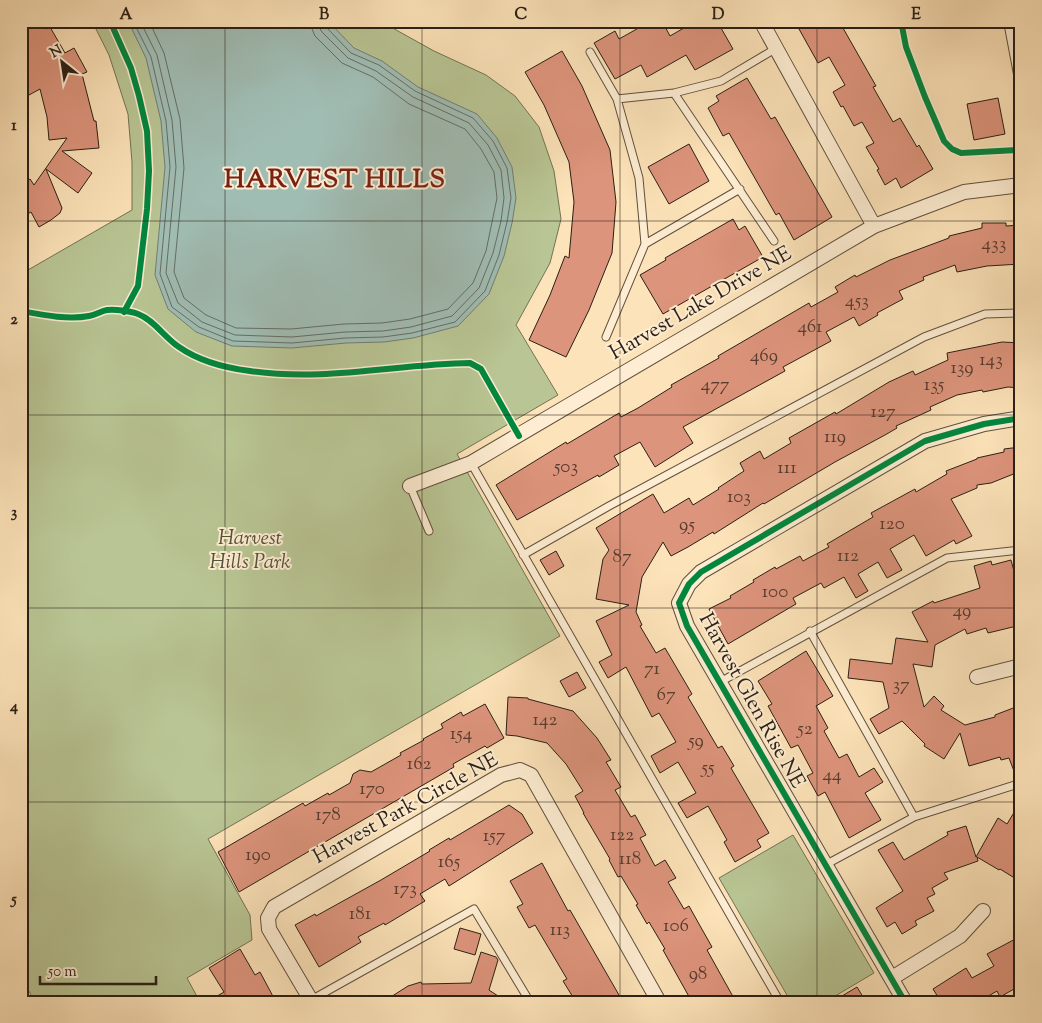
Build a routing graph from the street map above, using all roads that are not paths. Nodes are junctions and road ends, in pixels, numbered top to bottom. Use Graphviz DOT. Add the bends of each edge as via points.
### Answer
graph roads {
  1 [pos="761,21"];
  2 [pos="1011,21"];
  3 [pos="775,49"];
  4 [pos="590,52"];
  5 [pos="1021,74"];
  6 [pos="674,93"];
  7 [pos="617,99"];
  8 [pos="1021,185"];
  9 [pos="740,189"];
  10 [pos="874,226"];
  11 [pos="774,241"];
  12 [pos="646,244"];
  13 [pos="1021,313"];
  14 [pos="606,337"];
  15 [pos="1021,418"];
  16 [pos="471,463"];
  17 [pos="410,486"];
  18 [pos="429,530"];
  19 [pos="1021,550"];
  20 [pos="523,555"];
  21 [pos="810,632"];
  22 [pos="1021,666"];
  23 [pos="977,677"];
  24 [pos="720,682"];
  25 [pos="1021,783"];
  26 [pos="914,817"];
  27 [pos="825,865"];
  28 [pos="983,911"];
  29 [pos="892,978"];
  30 [pos="312,1001"];
  31 [pos="530,1002"];
  32 [pos="659,1002"];
  33 [pos="780,1002"];
  34 [pos="905,1002"];
  1 -- 3 [label="street"];
  2 -- 5 [label="street"];
  3 -- 6 [label="lane" via="720,81"];
  3 -- 10 [label="street"];
  4 -- 7 [label="lane"];
  6 -- 7 [label="lane"];
  6 -- 9 [label="lane"];
  7 -- 12 [label="lane" via="639,178"];
  8 -- 10 [label="street, Harvest Lake Drive NE" via="964,192"];
  9 -- 11 [label="lane"];
  9 -- 12 [label="lane"];
  10 -- 16 [label="street, Harvest Lake Drive NE"];
  12 -- 14 [label="lane"];
  13 -- 20 [label="lane" via="985,314 924,337"];
  15 -- 24 [label="street, Harvest Glen Rise NE" via="984,424 925,441 701,572 689,584 679,603 687,626"];
  16 -- 17 [label="street, Harvest Lake Drive NE"];
  16 -- 20 [label="lane"];
  17 -- 18 [label="lane"];
  19 -- 21 [label="lane" via="947,558"];
  20 -- 33 [label="lane"];
  21 -- 24 [label="lane"];
  21 -- 26 [label="lane"];
  22 -- 23 [label="street"];
  24 -- 27 [label="street, Harvest Glen Rise NE"];
  25 -- 26 [label="lane"];
  26 -- 27 [label="lane"];
  27 -- 29 [label="street, Harvest Glen Rise NE"];
  28 -- 29 [label="street" via="960,936"];
  29 -- 34 [label="street, Harvest Glen Rise NE"];
  30 -- 31 [label="lane" via="474,909"];
  30 -- 32 [label="street, Harvest Park Circle NE" via="269,929 268,918 274,907 501,775 520,770 531,776"];
}
